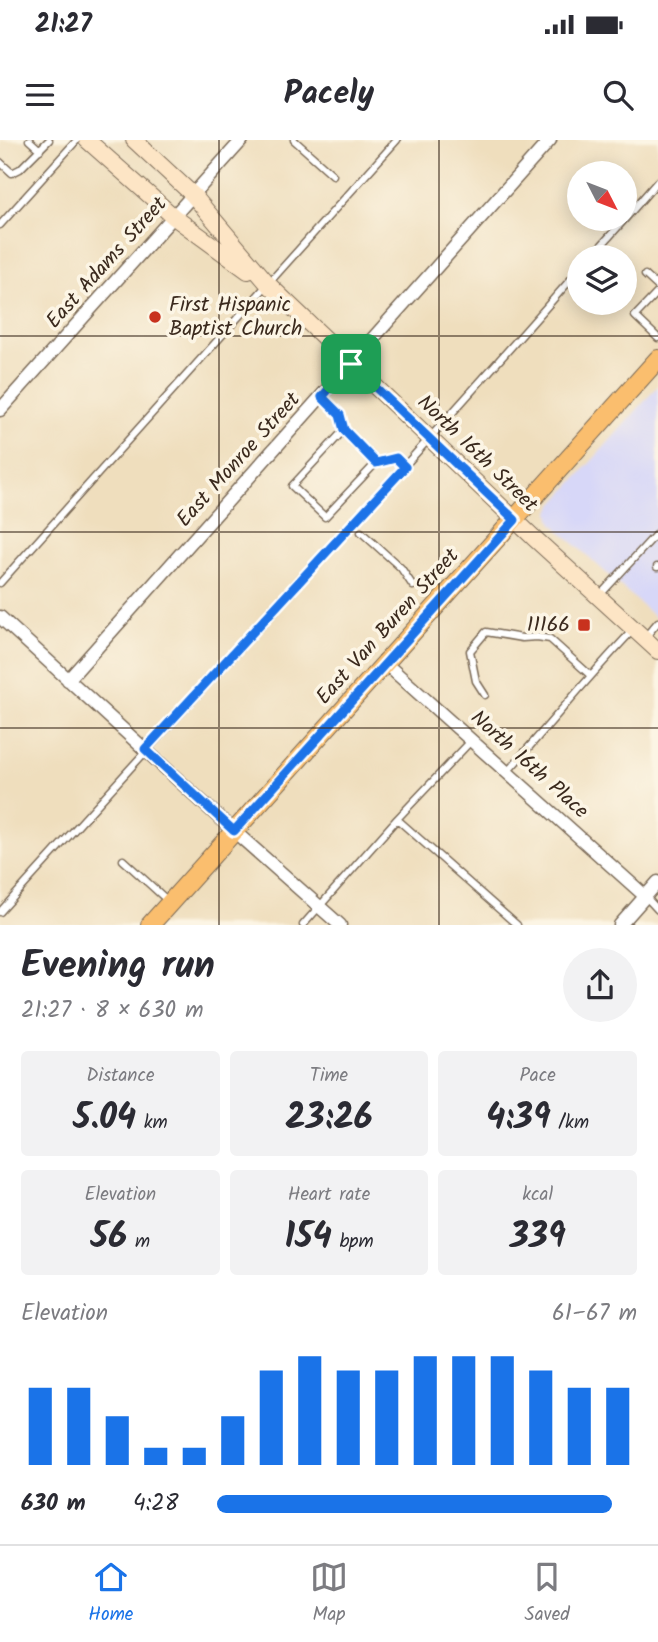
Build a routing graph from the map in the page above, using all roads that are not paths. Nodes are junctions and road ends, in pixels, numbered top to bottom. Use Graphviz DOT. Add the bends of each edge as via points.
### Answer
graph roads {
  1 [pos="29,140"];
  2 [pos="49,140"];
  3 [pos="77,140"];
  4 [pos="87,140"];
  5 [pos="134,140"];
  6 [pos="242,140"];
  7 [pos="294,140"];
  8 [pos="397,140"];
  9 [pos="550,140"];
  10 [pos="40,150"];
  11 [pos="0,162"];
  12 [pos="333,175"];
  13 [pos="658,181"];
  14 [pos="193,195"];
  15 [pos="637,205"];
  16 [pos="174,217"];
  17 [pos="0,225"];
  18 [pos="614,231"];
  19 [pos="602,245"];
  20 [pos="645,275"];
  21 [pos="567,284"];
  22 [pos="268,285"];
  23 [pos="658,289"];
  24 [pos="658,338"];
  25 [pos="658,359"];
  26 [pos="351,364"];
  27 [pos="322,397"];
  28 [pos="0,410"];
  29 [pos="344,430"];
  30 [pos="431,439"];
  31 [pos="376,463"];
  32 [pos="405,467"];
  33 [pos="515,520"];
  34 [pos="361,532"];
  35 [pos="658,532"];
  36 [pos="0,583"];
  37 [pos="413,586"];
  38 [pos="599,596"];
  39 [pos="0,617"];
  40 [pos="658,622"];
  41 [pos="639,633"];
  42 [pos="658,651"];
  43 [pos="386,664"];
  44 [pos="590,675"];
  45 [pos="68,680"];
  46 [pos="485,695"];
  47 [pos="472,740"];
  48 [pos="145,749"];
  49 [pos="508,771"];
  50 [pos="397,819"];
  51 [pos="234,831"];
  52 [pos="123,860"];
  53 [pos="658,882"];
  54 [pos="645,896"];
  55 [pos="170,903"];
  56 [pos="319,906"];
  57 [pos="658,910"];
  58 [pos="0,912"];
  59 [pos="150,925"];
  60 [pos="303,925"];
  61 [pos="340,925"];
  62 [pos="517,925"];
  63 [pos="620,925"];
  1 -- 10 [label="lane"];
  2 -- 10 [label="lane"];
  3 -- 17 [label="lane"];
  4 -- 16 [label="main road, North 16th Street"];
  5 -- 14 [label="main road, North 16th Street"];
  6 -- 14 [label="street, East Adams Street"];
  7 -- 12 [label="lane"];
  8 -- 22 [label="lane"];
  9 -- 26 [label="street, East Monroe Street"];
  10 -- 11 [label="lane" via="12,173"];
  13 -- 15 [label="lane"];
  14 -- 16 [label="street, East Adams Street"];
  14 -- 22 [label="main road, North 16th Street"];
  16 -- 22 [label="main road, North 16th Street"];
  16 -- 28 [label="street, East Adams Street"];
  18 -- 19 [label="lane"];
  20 -- 23 [label="lane"];
  21 -- 30 [label="lane"];
  22 -- 26 [label="main road, North 16th Street"];
  22 -- 36 [label="lane"];
  23 -- 24 [label="lane" via="635,316"];
  25 -- 33 [label="main road, East Van Buren Street"];
  26 -- 27 [label="street, East Monroe Street"];
  26 -- 30 [label="main road, North 16th Street"];
  27 -- 29 [label="lane" via="340,415"];
  27 -- 45 [label="street, East Monroe Street"];
  29 -- 31 [label="lane"];
  29 -- 31 [label="lane" via="292,486 325,517"];
  30 -- 32 [label="lane"];
  30 -- 33 [label="main road, North 16th Street"];
  31 -- 32 [label="lane" via="396,458"];
  32 -- 48 [label="lane"];
  33 -- 38 [label="main road, North 16th Street"];
  33 -- 43 [label="main road, East Van Buren Street"];
  34 -- 37 [label="lane" via="401,568"];
  35 -- 38 [label="lane"];
  38 -- 41 [label="main road, North 16th Street"];
  39 -- 45 [label="street"];
  40 -- 41 [label="lane"];
  41 -- 42 [label="main road, North 16th Street"];
  41 -- 44 [label="lane"];
  43 -- 47 [label="street, North 16th Place"];
  43 -- 51 [label="main road, East Van Buren Street"];
  44 -- 46 [label="lane" via="550,639 486,632 470,651 476,681"];
  44 -- 49 [label="lane"];
  45 -- 48 [label="street"];
  47 -- 49 [label="street, North 16th Place"];
  47 -- 50 [label="lane"];
  48 -- 51 [label="street"];
  48 -- 58 [label="lane"];
  49 -- 54 [label="street, North 16th Place"];
  50 -- 56 [label="lane"];
  50 -- 62 [label="lane"];
  51 -- 55 [label="main road, East Van Buren Street"];
  51 -- 56 [label="street"];
  52 -- 55 [label="lane"];
  53 -- 54 [label="street"];
  54 -- 57 [label="lane"];
  54 -- 63 [label="street"];
  55 -- 59 [label="main road, East Van Buren Street"];
  56 -- 60 [label="lane"];
  56 -- 61 [label="street"];
}
